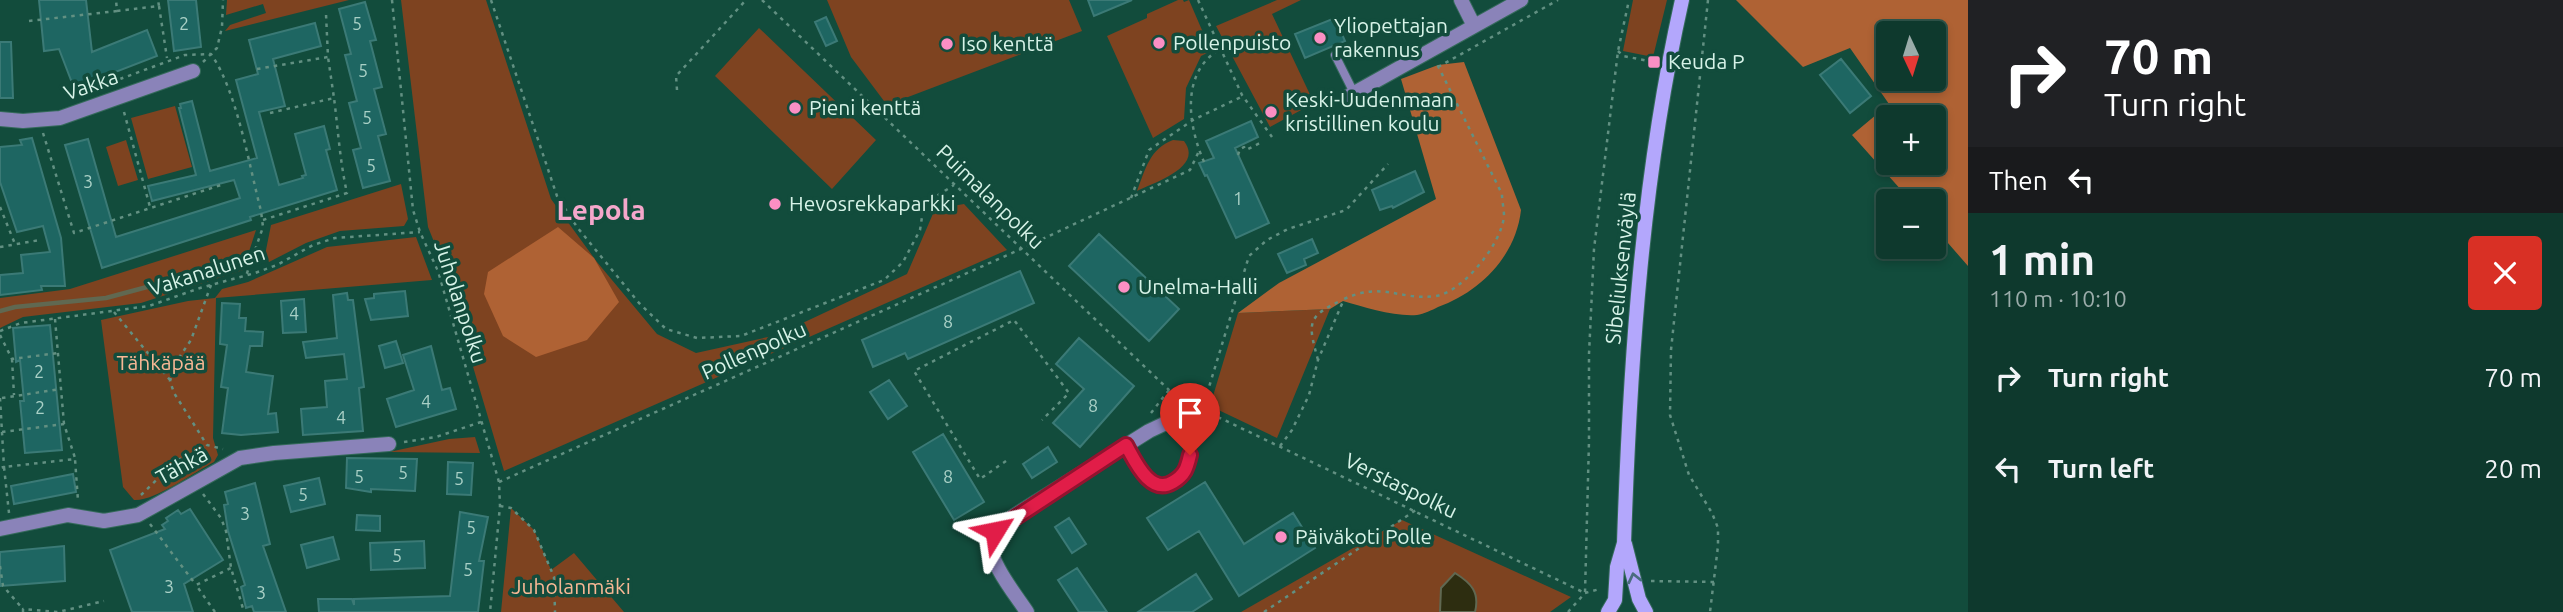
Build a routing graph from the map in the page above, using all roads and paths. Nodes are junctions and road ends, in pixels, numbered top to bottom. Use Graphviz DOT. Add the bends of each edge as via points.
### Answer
graph roads {
  1 [pos="116,0"];
  2 [pos="158,0"];
  3 [pos="223,0"];
  4 [pos="392,0"];
  5 [pos="491,0"];
  6 [pos="746,0"];
  7 [pos="762,0"];
  8 [pos="1198,0"];
  9 [pos="1461,0"];
  10 [pos="1521,0"];
  11 [pos="1558,0"];
  12 [pos="1629,0"];
  13 [pos="1682,0"];
  14 [pos="1707,0"];
  15 [pos="159,6"];
  16 [pos="117,11"];
  17 [pos="326,14"];
  18 [pos="29,21"];
  19 [pos="1474,26"];
  20 [pos="1220,49"];
  21 [pos="1618,51"];
  22 [pos="211,54"];
  23 [pos="1335,55"];
  24 [pos="328,57"];
  25 [pos="167,60"];
  26 [pos="1654,62"];
  27 [pos="257,69"];
  28 [pos="193,71"];
  29 [pos="120,79"];
  30 [pos="677,90"];
  31 [pos="1351,95"];
  32 [pos="1243,96"];
  33 [pos="120,97"];
  34 [pos="334,97"];
  35 [pos="270,113"];
  36 [pos="0,119"];
  37 [pos="39,120"];
  38 [pos="1193,120"];
  39 [pos="1272,137"];
  40 [pos="1261,143"];
  41 [pos="1247,150"];
  42 [pos="1199,151"];
  43 [pos="1204,162"];
  44 [pos="1388,163"];
  45 [pos="224,184"];
  46 [pos="954,185"];
  47 [pos="1131,198"];
  48 [pos="0,207"];
  49 [pos="150,207"];
  50 [pos="262,220"];
  51 [pos="420,232"];
  52 [pos="40,240"];
  53 [pos="15,244"];
  54 [pos="0,247"];
  55 [pos="1021,249"];
  56 [pos="246,276"];
  57 [pos="211,285"];
  58 [pos="1344,299"];
  59 [pos="114,312"];
  60 [pos="55,319"];
  61 [pos="0,333"];
  62 [pos="58,352"];
  63 [pos="12,359"];
  64 [pos="1318,360"];
  65 [pos="170,381"];
  66 [pos="61,389"];
  67 [pos="14,396"];
  68 [pos="0,398"];
  69 [pos="1202,410"];
  70 [pos="1183,415"];
  71 [pos="1042,420"];
  72 [pos="481,422"];
  73 [pos="64,424"];
  74 [pos="2,432"];
  75 [pos="388,444"];
  76 [pos="207,445"];
  77 [pos="1126,445"];
  78 [pos="1280,446"];
  79 [pos="240,458"];
  80 [pos="75,459"];
  81 [pos="1006,461"];
  82 [pos="2,468"];
  83 [pos="499,482"];
  84 [pos="194,484"];
  85 [pos="78,501"];
  86 [pos="500,506"];
  87 [pos="139,507"];
  88 [pos="1416,510"];
  89 [pos="9,516"];
  90 [pos="0,529"];
  91 [pos="1624,543"];
  92 [pos="0,566"];
  93 [pos="231,568"];
  94 [pos="197,585"];
  95 [pos="104,601"];
  96 [pos="23,611"];
  97 [pos="243,611"];
  98 [pos="58,612"];
  99 [pos="215,612"];
  100 [pos="236,612"];
  101 [pos="490,612"];
  102 [pos="555,612"];
  103 [pos="1027,612"];
  104 [pos="1264,612"];
  105 [pos="1608,612"];
  106 [pos="1646,612"];
  107 [pos="1710,612"];
  1 -- 16 [label="path"];
  2 -- 15 [label="path"];
  3 -- 22 [label="path" via="222,27"];
  4 -- 51 [label="path, Juholanpolku" via="413,210"];
  5 -- 46 [label="path" via="557,196 594,249 666,329 697,338 741,337 884,280 909,251 920,230 924,204"];
  6 -- 30 [label="path" via="676,76"];
  7 -- 46 [label="path, Puimalanpolku"];
  8 -- 20 [label="path"];
  9 -- 19 [label="street"];
  10 -- 19 [label="street"];
  11 -- 58 [label="path" via="1438,67 1502,194 1504,217 1486,255 1473,273 1438,296 1374,289"];
  12 -- 21 [label="path"];
  13 -- 91 [label="main road, Sibeliuksenväylä" via="1649,192 1633,353"];
  14 -- 107 [label="path" via="1671,350 1670,415 1689,475 1718,528"];
  15 -- 16 [label="path"];
  15 -- 25 [label="path"];
  16 -- 18 [label="path"];
  17 -- 24 [label="path"];
  19 -- 31 [label="street"];
  20 -- 32 [label="path"];
  20 -- 38 [label="path" via="1206,60 1193,85"];
  21 -- 26 [label="path"];
  21 -- 88 [label="path, Verstaspolku" via="1594,249 1585,593"];
  22 -- 25 [label="path"];
  22 -- 28 [label="path"];
  22 -- 50 [label="path" via="230,90"];
  23 -- 31 [label="lane"];
  24 -- 27 [label="path"];
  24 -- 34 [label="path"];
  25 -- 29 [label="path"];
  28 -- 33 [label="street, Vakka"];
  32 -- 38 [label="path"];
  32 -- 39 [label="path"];
  33 -- 37 [label="street, Vakka" via="60,118"];
  33 -- 49 [label="path"];
  34 -- 35 [label="path"];
  34 -- 50 [label="path" via="347,193"];
  36 -- 37 [label="street, Vakka"];
  37 -- 49 [label="path" via="74,233"];
  38 -- 42 [label="path"];
  38 -- 47 [label="path" via="1149,149"];
  40 -- 41 [label="path"];
  42 -- 43 [label="path"];
  42 -- 47 [label="path, Pollenpolku" via="1190,170"];
  44 -- 69 [label="path" via="1346,210 1287,229 1249,256"];
  45 -- 49 [label="path"];
  46 -- 55 [label="path, Puimalanpolku"];
  47 -- 55 [label="path, Pollenpolku"];
  48 -- 53 [label="path"];
  50 -- 56 [label="path"];
  51 -- 56 [label="path, Vakanalunen" via="335,238"];
  51 -- 72 [label="path, Juholanpolku" via="438,271"];
  52 -- 53 [label="path"];
  53 -- 54 [label="path"];
  55 -- 69 [label="path, Puimalanpolku" via="1169,390"];
  55 -- 83 [label="path, Pollenpolku"];
  56 -- 57 [label="path, Vakanalunen"];
  57 -- 59 [label="path, Vakanalunen" via="149,306"];
  57 -- 65 [label="path"];
  58 -- 64 [label="path"];
  58 -- 64 [label="path" via="1313,319"];
  59 -- 60 [label="path, Vakanalunen"];
  59 -- 65 [label="path"];
  60 -- 61 [label="path, Vakanalunen" via="21,323"];
  60 -- 62 [label="path"];
  61 -- 63 [label="path"];
  62 -- 63 [label="path"];
  62 -- 66 [label="path"];
  63 -- 67 [label="path"];
  64 -- 78 [label="path" via="1310,395"];
  65 -- 76 [label="path"];
  66 -- 67 [label="path"];
  66 -- 73 [label="path"];
  67 -- 68 [label="path"];
  68 -- 74 [label="path"];
  69 -- 78 [label="path, Verstaspolku"];
  70 -- 77 [label="street"];
  70 -- 77 [label="lane" via="1190,455 1184,474 1169,485 1154,484 1142,473"];
  71 -- 81 [label="path" via="1069,393 1014,320 914,371 980,479"];
  72 -- 75 [label="path" via="436,437"];
  72 -- 83 [label="path, Juholanpolku"];
  73 -- 74 [label="path"];
  73 -- 80 [label="path"];
  74 -- 82 [label="path"];
  75 -- 79 [label="street, Tähkä"];
  76 -- 79 [label="path"];
  76 -- 87 [label="path" via="176,461"];
  77 -- 103 [label="street" via="995,531 990,548 995,562"];
  78 -- 88 [label="path, Verstaspolku"];
  79 -- 84 [label="street, Tähkä"];
  80 -- 82 [label="path"];
  80 -- 85 [label="path"];
  82 -- 89 [label="path"];
  83 -- 86 [label="path, Juholanpolku"];
  84 -- 87 [label="street, Tähkä"];
  84 -- 93 [label="path" via="221,517"];
  86 -- 101 [label="path, Juholanpolku"];
  86 -- 102 [label="path" via="511,508 534,530 554,577"];
  87 -- 90 [label="street, Tähkä" via="104,522 68,515"];
  87 -- 94 [label="path"];
  88 -- 104 [label="path"];
  91 -- 105 [label="main road, Sibeliuksenväylä" via="1615,600"];
  106 -- 91 [label="main road, Sibeliuksenväylä, one-way"];
  92 -- 96 [label="path" via="3,586"];
  93 -- 94 [label="path"];
  93 -- 97 [label="path"];
  94 -- 99 [label="path"];
  95 -- 98 [label="path"];
  96 -- 98 [label="path"];
  97 -- 100 [label="path"];
}
